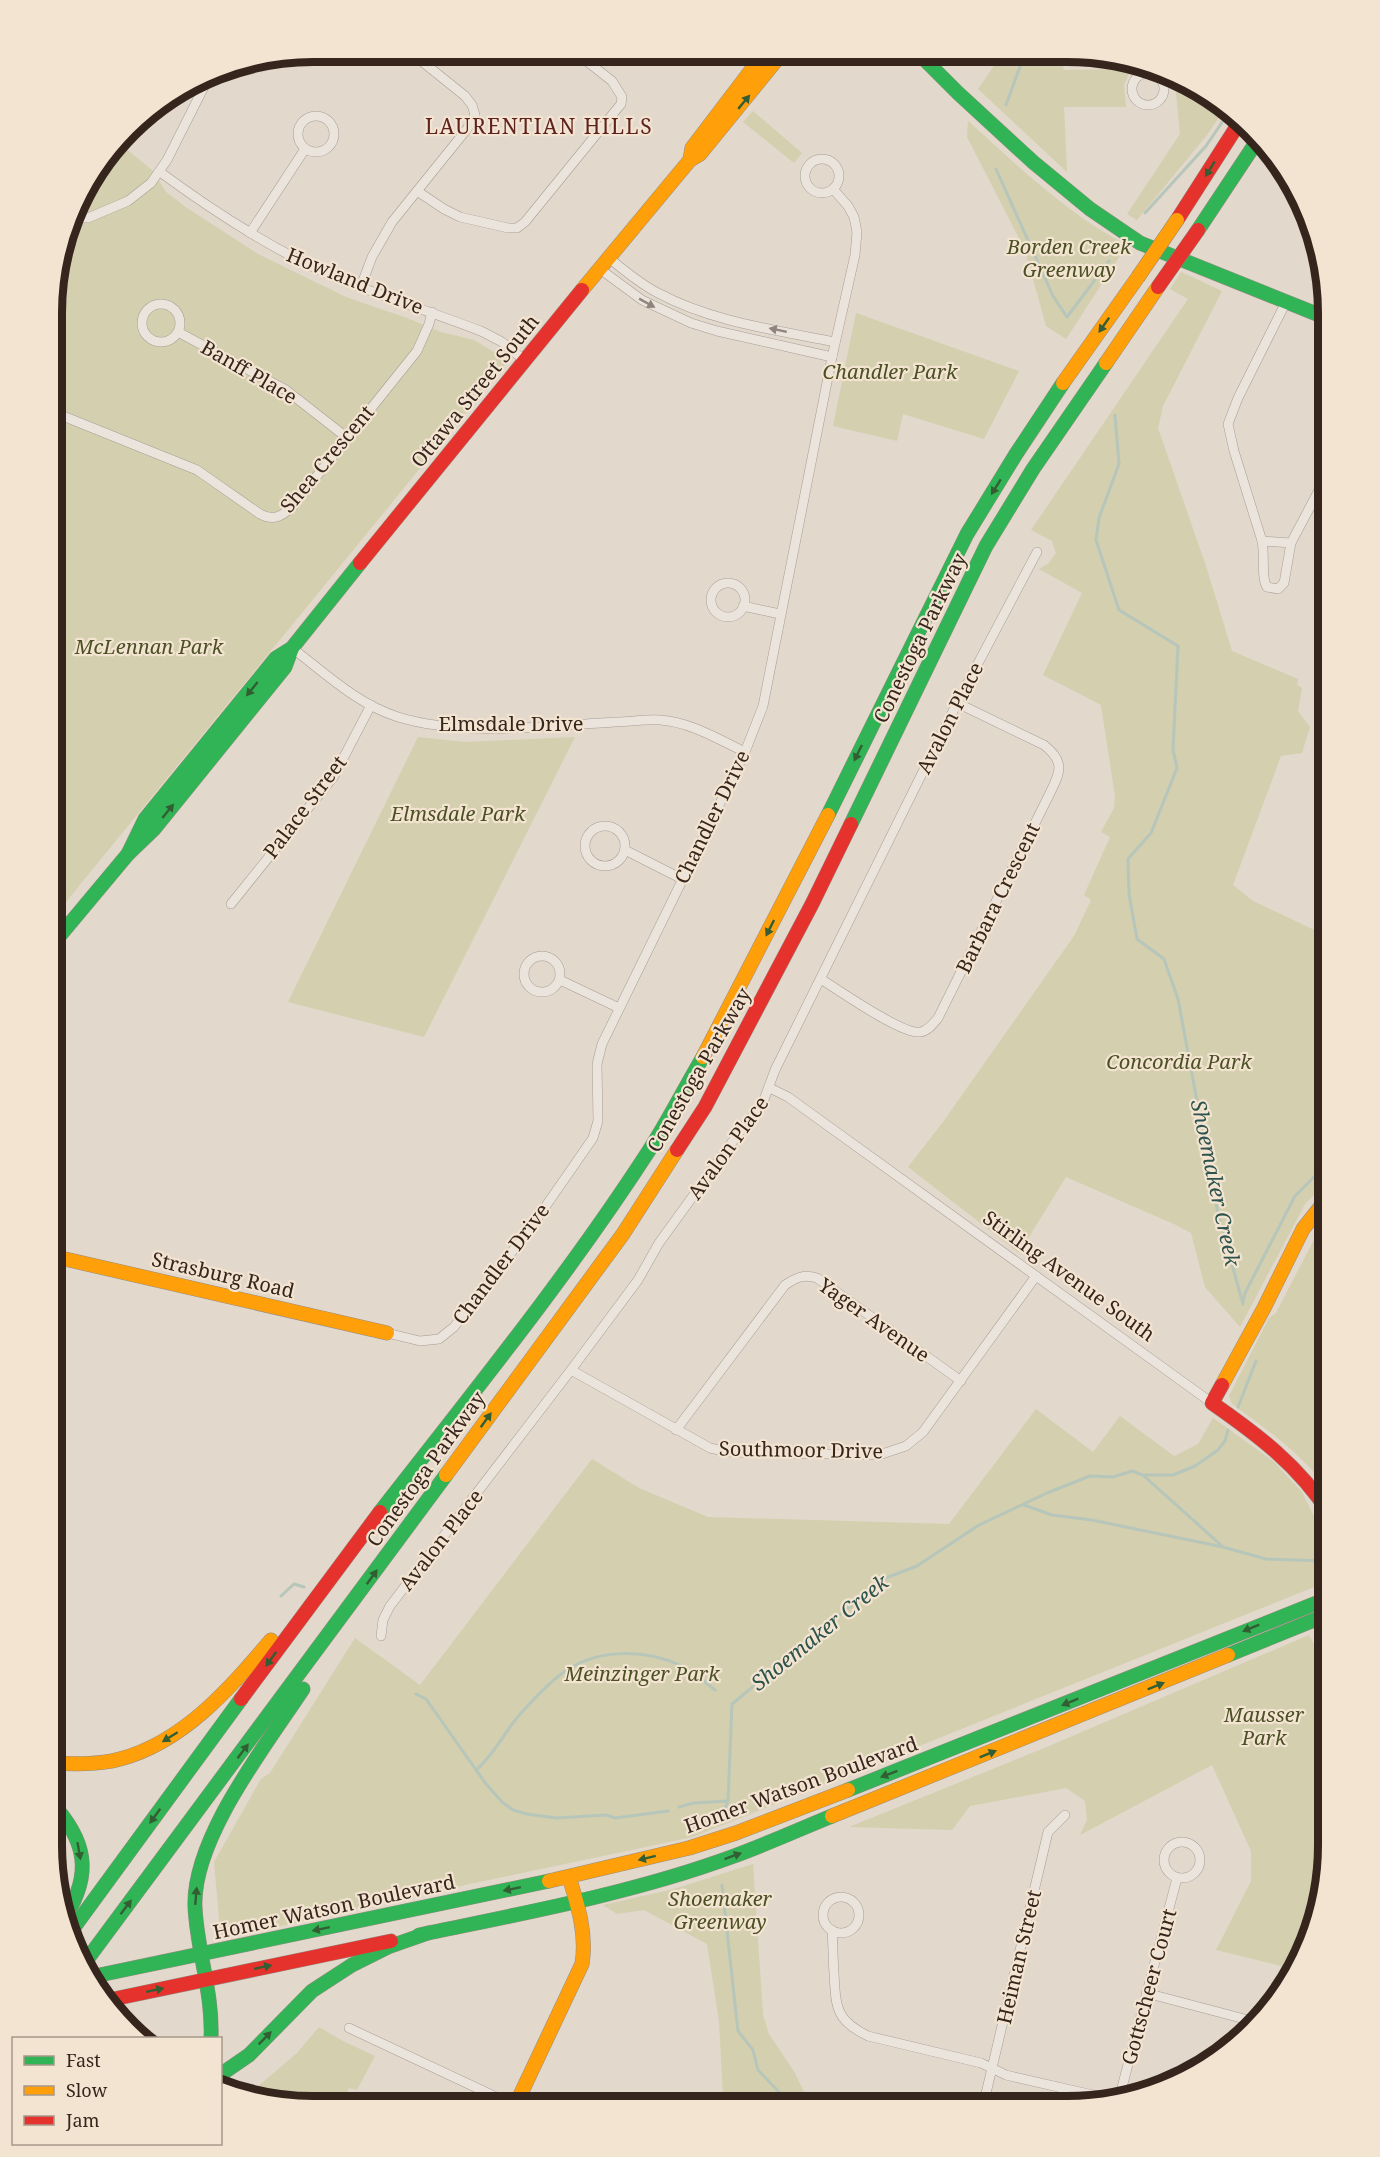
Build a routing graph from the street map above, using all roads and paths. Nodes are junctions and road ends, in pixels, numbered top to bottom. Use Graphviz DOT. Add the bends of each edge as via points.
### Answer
graph roads {
  1 [pos="423,62"];
  2 [pos="588,62"];
  3 [pos="757,62"];
  4 [pos="775,62"];
  5 [pos="928,62"];
  6 [pos="204,86"];
  7 [pos="1236,127"];
  8 [pos="1254,145"];
  9 [pos="305,149"];
  10 [pos="690,160"];
  11 [pos="160,172"];
  12 [pos="833,189"];
  13 [pos="417,191"];
  14 [pos="81,218"];
  15 [pos="250,233"];
  16 [pos="609,258"];
  17 [pos="600,269"];
  18 [pos="361,286"];
  19 [pos="1286,302"];
  20 [pos="432,312"];
  21 [pos="1318,315"];
  22 [pos="178,332"];
  23 [pos="835,342"];
  24 [pos="832,357"];
  25 [pos="524,360"];
  26 [pos="62,416"];
  27 [pos="346,437"];
  28 [pos="1318,492"];
  29 [pos="1262,541"];
  30 [pos="1291,543"];
  31 [pos="1036,552"];
  32 [pos="743,606"];
  33 [pos="780,614"];
  34 [pos="292,648"];
  35 [pos="957,703"];
  36 [pos="371,705"];
  37 [pos="745,752"];
  38 [pos="625,850"];
  39 [pos="682,879"];
  40 [pos="231,904"];
  41 [pos="62,933"];
  42 [pos="821,979"];
  43 [pos="560,980"];
  44 [pos="619,1008"];
  45 [pos="770,1088"];
  46 [pos="1318,1207"];
  47 [pos="62,1258"];
  48 [pos="1036,1276"];
  49 [pos="387,1333"];
  50 [pos="572,1370"];
  51 [pos="961,1381"];
  52 [pos="1212,1403"];
  53 [pos="676,1430"];
  54 [pos="1318,1495"];
  55 [pos="343,1561"];
  56 [pos="1318,1602"];
  57 [pos="350,1607"];
  58 [pos="1318,1618"];
  59 [pos="381,1636"];
  60 [pos="62,1764"];
  61 [pos="62,1812"];
  62 [pos="1065,1815"];
  63 [pos="569,1877"];
  64 [pos="1177,1878"];
  65 [pos="575,1899"];
  66 [pos="70,1908"];
  67 [pos="75,1926"];
  68 [pos="832,1930"];
  69 [pos="428,1933"];
  70 [pos="209,1953"];
  71 [pos="88,1957"];
  72 [pos="98,1975"];
  73 [pos="206,1979"];
  74 [pos="1146,1993"];
  75 [pos="114,1999"];
  76 [pos="1247,2020"];
  77 [pos="349,2028"];
  78 [pos="212,2037"];
  79 [pos="992,2069"];
  80 [pos="222,2074"];
  81 [pos="1121,2090"];
  82 [pos="1090,2094"];
  83 [pos="494,2096"];
  84 [pos="520,2096"];
  85 [pos="985,2096"];
  1 -- 13 [label="street" via="465,96 475,115"];
  2 -- 13 [label="street" via="620,91 621,104 525,222 508,228 460,217"];
  3 -- 10 [label="main road" via="692,148"];
  10 -- 4 [label="main road, one-way" via="700,154"];
  5 -- 19 [label="main road" via="1033,162 1140,243"];
  6 -- 11 [label="street"];
  7 -- 55 [label="main road, Conestoga Parkway, one-way, bridge" via="1028,435 967,534 793,884 705,1053 649,1150 536,1310"];
  57 -- 8 [label="main road, Conestoga Parkway, one-way, bridge" via="623,1234 705,1107 812,904 986,546 1033,469"];
  9 -- 9 [label="street" via="317,153 330,146 334,128 328,120 315,116 301,123 298,140"];
  9 -- 15 [label="street"];
  10 -- 16 [label="main road, Ottawa Street South"];
  11 -- 14 [label="street" via="128,201"];
  11 -- 15 [label="street, Howland Drive"];
  12 -- 23 [label="street, Chandler Drive" via="848,206 857,232"];
  13 -- 18 [label="street" via="380,242"];
  15 -- 18 [label="street, Howland Drive" via="310,265"];
  16 -- 17 [label="main road, Ottawa Street South"];
  23 -- 16 [label="street, one-way" via="710,314 660,294"];
  17 -- 24 [label="street, one-way" via="642,300 691,323"];
  17 -- 25 [label="main road, Ottawa Street South"];
  18 -- 20 [label="street, Howland Drive"];
  19 -- 21 [label="main road"];
  19 -- 29 [label="street" via="1228,424"];
  20 -- 25 [label="street, Howland Drive" via="483,332"];
  20 -- 27 [label="street, Shea Crescent" via="417,351"];
  22 -- 22 [label="street, Banff Place" via="179,316 167,306 156,305 144,315 143,329 153,340 166,342"];
  22 -- 27 [label="street, Banff Place" via="286,390"];
  23 -- 24 [label="street, Chandler Drive"];
  24 -- 33 [label="street, Chandler Drive"];
  25 -- 34 [label="main road, Ottawa Street South"];
  26 -- 27 [label="street, Shea Crescent" via="197,470 267,518 283,515 292,507"];
  28 -- 30 [label="street"];
  29 -- 30 [label="street"];
  29 -- 30 [label="street" via="1263,582 1278,589 1284,583"];
  31 -- 35 [label="street, Avalon Place"];
  32 -- 33 [label="street"];
  33 -- 37 [label="street, Chandler Drive" via="763,706"];
  34 -- 36 [label="street, Elmsdale Drive"];
  34 -- 41 [label="main road, Ottawa Street South" via="276,658 145,819 128,854"];
  35 -- 42 [label="street, Avalon Place"];
  35 -- 42 [label="street, Barbara Crescent" via="1052,751 1059,763 1059,775 1050,795 930,1028 910,1031"];
  36 -- 37 [label="street, Elmsdale Drive" via="398,717 444,727 661,720 696,728"];
  36 -- 40 [label="street, Palace Street" via="334,776"];
  37 -- 39 [label="street, Chandler Drive"];
  38 -- 38 [label="street" via="618,862 604,866 590,859 585,842 594,829 609,826 622,835"];
  38 -- 39 [label="street"];
  39 -- 44 [label="street, Chandler Drive"];
  42 -- 45 [label="street, Avalon Place" via="775,1070"];
  43 -- 43 [label="street" via="552,990 539,992 525,982 525,969 533,958 547,956 560,969"];
  43 -- 44 [label="street"];
  44 -- 49 [label="street, Chandler Drive" via="598,1057 599,1114 595,1133 534,1223 454,1327 439,1340 420,1341"];
  45 -- 48 [label="street, Stirling Avenue South" via="798,1104"];
  45 -- 50 [label="street, Avalon Place" via="762,1106 742,1127"];
  46 -- 52 [label="main road"];
  47 -- 49 [label="main road, Strasburg Road"];
  48 -- 51 [label="street, Southmoor Drive"];
  48 -- 52 [label="street, Stirling Avenue South"];
  50 -- 53 [label="street, Southmoor Drive"];
  50 -- 59 [label="street, Avalon Place" via="390,1606"];
  51 -- 53 [label="street, Southmoor Drive" via="923,1432 906,1446 879,1455 728,1452 710,1448"];
  51 -- 53 [label="street, Yager Avenue" via="817,1278 807,1275 785,1285"];
  52 -- 54 [label="main road, Stirling Avenue South" via="1292,1463"];
  55 -- 60 [label="main road, one-way" via="318,1584 241,1676 190,1724 164,1741 120,1759"];
  55 -- 67 [label="main road, Conestoga Parkway, one-way"];
  56 -- 63 [label="main road, Homer Watson Boulevard, one-way" via="736,1833"];
  70 -- 57 [label="main road, one-way" via="195,1906 207,1848 226,1806 340,1632"];
  71 -- 57 [label="main road, Conestoga Parkway, one-way"];
  65 -- 58 [label="main road, Homer Watson Boulevard, one-way" via="734,1856"];
  61 -- 66 [label="main road, one-way" via="72,1827 81,1859 79,1892"];
  62 -- 79 [label="street, Heiman Street" via="1048,1832"];
  63 -- 65 [label="main road"];
  63 -- 70 [label="main road, Homer Watson Boulevard, one-way"];
  64 -- 64 [label="street" via="1190,1876 1200,1864 1199,1852 1189,1843 1175,1843 1165,1852 1165,1867"];
  64 -- 74 [label="street, Gottscheer Court"];
  65 -- 69 [label="main road, Homer Watson Boulevard"];
  65 -- 84 [label="main road" via="586,1945 585,1958"];
  68 -- 79 [label="street" via="836,2002 844,2019 855,2029 868,2036 981,2062"];
  73 -- 69 [label="main road, Homer Watson Boulevard, one-way"];
  80 -- 69 [label="main road, one-way" via="249,2055 312,1991 388,1947"];
  70 -- 72 [label="main road, Homer Watson Boulevard"];
  70 -- 73 [label="main road"];
  75 -- 73 [label="main road, Homer Watson Boulevard, one-way"];
  73 -- 78 [label="main road"];
  74 -- 76 [label="street"];
  74 -- 81 [label="street, Gottscheer Court"];
  77 -- 83 [label="street"];
  79 -- 82 [label="street"];
  79 -- 85 [label="street, Heiman Street"];
}
